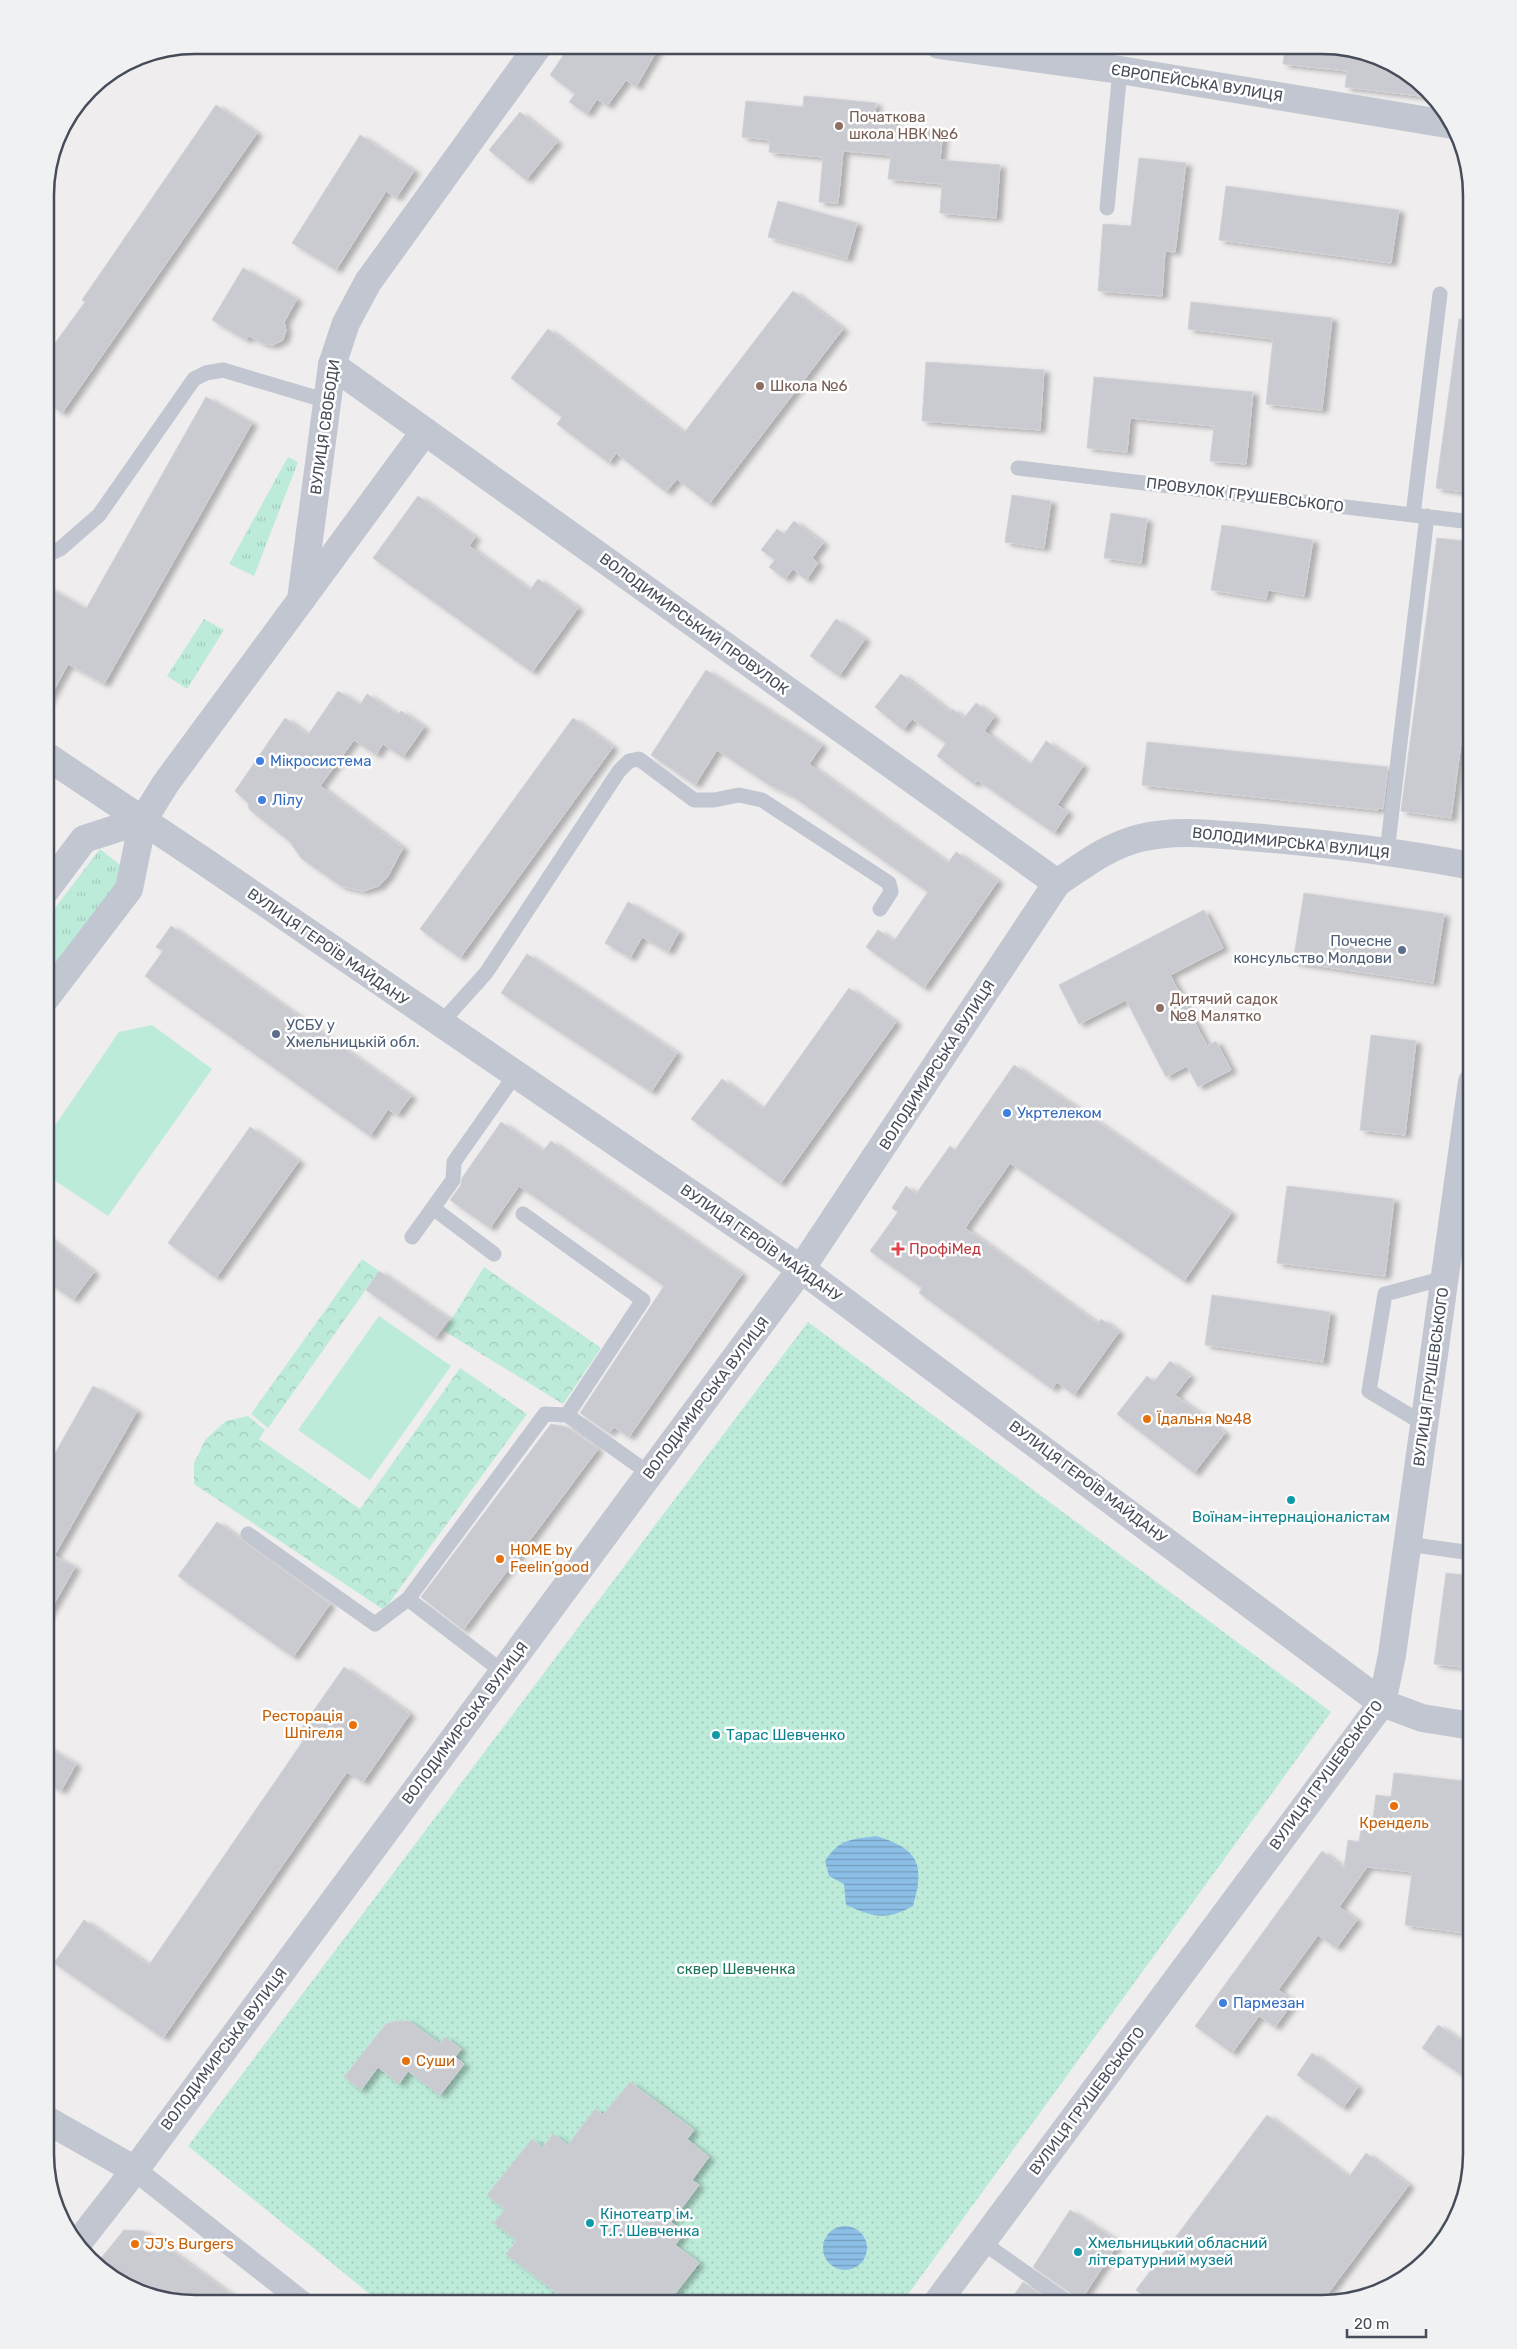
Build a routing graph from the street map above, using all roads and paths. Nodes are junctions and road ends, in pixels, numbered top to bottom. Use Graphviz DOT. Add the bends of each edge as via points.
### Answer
graph roads {
  1 [pos="533,54"];
  2 [pos="1005,54"];
  3 [pos="1120,70"];
  4 [pos="1444,123"];
  5 [pos="1107,208"];
  6 [pos="1440,294"];
  7 [pos="332,365"];
  8 [pos="327,401"];
  9 [pos="424,431"];
  10 [pos="1018,468"];
  11 [pos="1420,515"];
  12 [pos="1463,521"];
  13 [pos="54,552"];
  14 [pos="301,600"];
  15 [pos="54,761"];
  16 [pos="143,820"];
  17 [pos="1387,852"];
  18 [pos="1463,865"];
  19 [pos="54,879"];
  20 [pos="1057,883"];
  21 [pos="880,909"];
  22 [pos="54,987"];
  23 [pos="440,1024"];
  24 [pos="515,1075"];
  25 [pos="1463,1145"];
  26 [pos="433,1208"];
  27 [pos="523,1214"];
  28 [pos="412,1238"];
  29 [pos="494,1254"];
  30 [pos="801,1269"];
  31 [pos="1444,1278"];
  32 [pos="567,1415"];
  33 [pos="1424,1424"];
  34 [pos="650,1474"];
  35 [pos="248,1534"];
  36 [pos="1407,1544"];
  37 [pos="1463,1552"];
  38 [pos="408,1599"];
  39 [pos="503,1672"];
  40 [pos="1382,1703"];
  41 [pos="1463,1725"];
  42 [pos="54,2125"];
  43 [pos="134,2170"];
  44 [pos="82,2238"];
  45 [pos="982,2242"];
  46 [pos="294,2295"];
  47 [pos="943,2295"];
  48 [pos="1057,2295"];
  1 -- 7 [label="street, ВУЛИЦЯ СВОБОДИ" via="368,282 346,323"];
  2 -- 3 [label="street, ЄВРОПЕЙСЬКА ВУЛИЦЯ"];
  3 -- 4 [label="street, ЄВРОПЕЙСЬКА ВУЛИЦЯ"];
  3 -- 5 [label="lane"];
  6 -- 11 [label="lane"];
  7 -- 8 [label="street, ВУЛИЦЯ СВОБОДИ"];
  7 -- 9 [label="street, ВОЛОДИМИРСЬКИЙ ПРОВУЛОК"];
  8 -- 13 [label="lane" via="223,370 194,379 99,515"];
  8 -- 14 [label="street, ВУЛИЦЯ СВОБОДИ"];
  9 -- 14 [label="street"];
  9 -- 20 [label="street, ВОЛОДИМИРСЬКИЙ ПРОВУЛОК"];
  10 -- 11 [label="lane, ПРОВУЛОК ГРУШЕВСЬКОГО"];
  11 -- 12 [label="lane, ПРОВУЛОК ГРУШЕВСЬКОГО"];
  11 -- 17 [label="lane"];
  14 -- 16 [label="street, ВУЛИЦЯ СВОБОДИ" via="166,783"];
  15 -- 16 [label="street, ВУЛИЦЯ ГЕРОЇВ МАЙДАНУ"];
  16 -- 19 [label="street" via="84,839"];
  16 -- 22 [label="street, ВУЛИЦЯ СВОБОДИ" via="129,889"];
  16 -- 23 [label="street, ВУЛИЦЯ ГЕРОЇВ МАЙДАНУ"];
  17 -- 18 [label="street, ВОЛОДИМИРСЬКА ВУЛИЦЯ"];
  17 -- 20 [label="street, ВОЛОДИМИРСЬКА ВУЛИЦЯ" via="1302,841 1178,832 1140,838 1104,851"];
  20 -- 30 [label="street, ВОЛОДИМИРСЬКА ВУЛИЦЯ"];
  21 -- 23 [label="lane" via="891,892 889,882 762,800 739,795 694,800 639,759 629,761 619,771 486,973"];
  23 -- 24 [label="street, ВУЛИЦЯ ГЕРОЇВ МАЙДАНУ"];
  24 -- 26 [label="lane" via="454,1162 453,1180"];
  24 -- 30 [label="street, ВУЛИЦЯ ГЕРОЇВ МАЙДАНУ"];
  25 -- 31 [label="street, ВУЛИЦЯ ГРУШЕВСЬКОГО"];
  26 -- 28 [label="lane"];
  26 -- 29 [label="lane"];
  27 -- 32 [label="lane" via="643,1300"];
  30 -- 34 [label="street, ВОЛОДИМИРСЬКА ВУЛИЦЯ"];
  30 -- 40 [label="street, ВУЛИЦЯ ГЕРОЇВ МАЙДАНУ"];
  31 -- 33 [label="street, ВУЛИЦЯ ГРУШЕВСЬКОГО"];
  31 -- 33 [label="lane" via="1385,1294 1369,1391"];
  32 -- 34 [label="lane"];
  32 -- 38 [label="lane" via="545,1414"];
  33 -- 36 [label="street, ВУЛИЦЯ ГРУШЕВСЬКОГО"];
  34 -- 39 [label="street, ВОЛОДИМИРСЬКА ВУЛИЦЯ"];
  35 -- 38 [label="lane" via="375,1624"];
  36 -- 37 [label="lane"];
  36 -- 40 [label="street, ВУЛИЦЯ ГРУШЕВСЬКОГО"];
  38 -- 39 [label="lane"];
  39 -- 43 [label="street, ВОЛОДИМИРСЬКА ВУЛИЦЯ"];
  40 -- 41 [label="street, ВУЛИЦЯ ГЕРОЇВ МАЙДАНУ" via="1422,1718"];
  40 -- 45 [label="street, ВУЛИЦЯ ГРУШЕВСЬКОГО"];
  42 -- 43 [label="street"];
  43 -- 44 [label="street, ВОЛОДИМИРСЬКА ВУЛИЦЯ"];
  43 -- 46 [label="street"];
  45 -- 47 [label="street, ВУЛИЦЯ ГРУШЕВСЬКОГО"];
  45 -- 48 [label="lane"];
}
